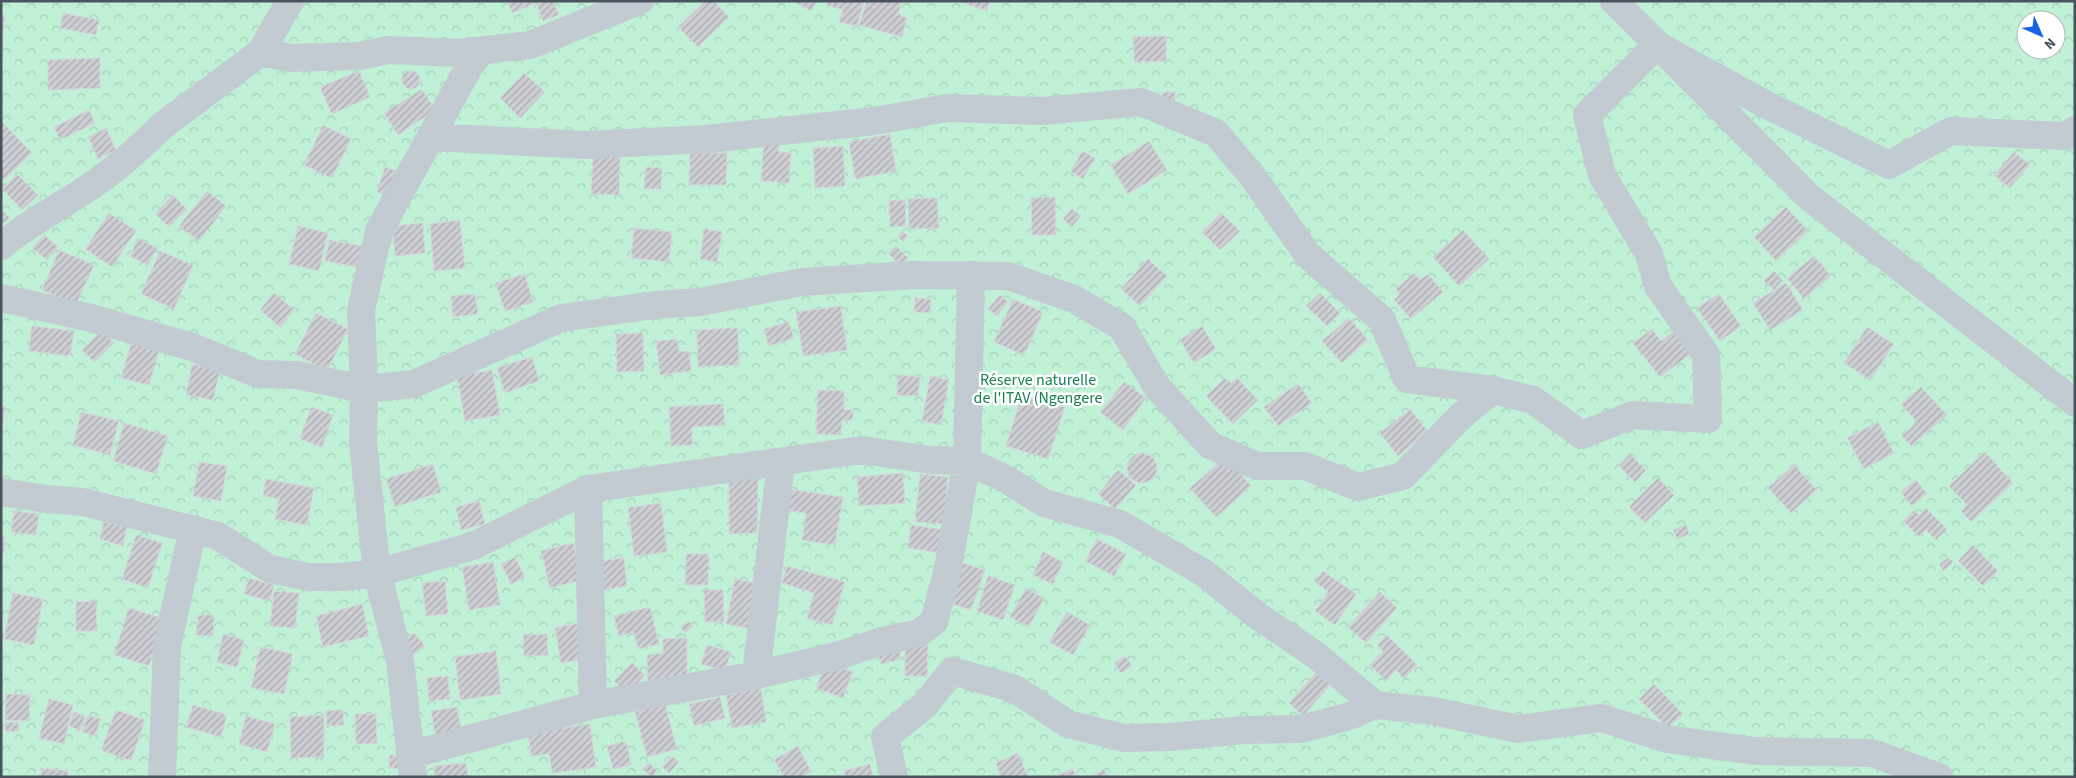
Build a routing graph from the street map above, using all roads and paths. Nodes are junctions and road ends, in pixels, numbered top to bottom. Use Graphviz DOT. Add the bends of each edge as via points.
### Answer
graph roads {
  1 [pos="290,1"];
  2 [pos="638,1"];
  3 [pos="1614,1"];
  4 [pos="1657,44"];
  5 [pos="481,51"];
  6 [pos="261,52"];
  7 [pos="2075,130"];
  8 [pos="432,137"];
  9 [pos="1,246"];
  10 [pos="971,275"];
  11 [pos="1,298"];
  12 [pos="364,389"];
  13 [pos="1493,390"];
  14 [pos="2075,403"];
  15 [pos="967,461"];
  16 [pos="781,462"];
  17 [pos="588,489"];
  18 [pos="1,492"];
  19 [pos="193,529"];
  20 [pos="377,573"];
  21 [pos="756,675"];
  22 [pos="593,705"];
  23 [pos="1375,705"];
  24 [pos="411,766"];
  25 [pos="162,777"];
  26 [pos="894,777"];
  27 [pos="1939,777"];
  1 -- 6 [label="street"];
  2 -- 5 [label="street" via="530,45"];
  3 -- 4 [label="street"];
  4 -- 7 [label="street" via="1889,165 1951,130 2066,136"];
  4 -- 13 [label="street" via="1587,115 1602,175 1649,254 1658,286 1706,355 1708,419 1632,415 1582,434 1533,400"];
  4 -- 14 [label="street" via="1809,197"];
  5 -- 6 [label="street" via="388,50 360,56 290,58"];
  5 -- 8 [label="street" via="470,65"];
  6 -- 9 [label="street" via="162,126 84,191 17,232"];
  8 -- 12 [label="street" via="379,231 361,310"];
  8 -- 13 [label="street" via="585,145 707,139 874,121 947,108 1043,111 1140,102 1216,133 1253,177 1308,255 1382,320 1406,379"];
  10 -- 12 [label="street" via="802,282 700,302 561,318 414,384"];
  10 -- 13 [label="street" via="1008,276 1074,299 1122,327 1157,387 1210,445 1257,466 1305,466 1358,487 1403,476 1462,416"];
  10 -- 15 [label="street"];
  11 -- 12 [label="street" via="91,318 192,347 258,374 296,375"];
  12 -- 20 [label="street" via="363,442"];
  15 -- 16 [label="street" via="931,460 862,450"];
  15 -- 21 [label="street" via="947,573 934,622 919,633"];
  15 -- 23 [label="street" via="1004,478 1044,503 1120,524 1204,573 1316,656"];
  16 -- 17 [label="street"];
  16 -- 21 [label="street"];
  17 -- 20 [label="street" via="473,546"];
  17 -- 22 [label="street"];
  18 -- 19 [label="street" via="83,502"];
  19 -- 20 [label="street" via="218,536 270,569 308,577 342,578"];
  19 -- 25 [label="street" via="167,646"];
  20 -- 24 [label="street" via="400,661"];
  21 -- 22 [label="street"];
  22 -- 24 [label="street"];
  23 -- 26 [label="street" via="1347,717 1301,729 1124,738 1068,724 1015,689 952,671 925,705 885,737"];
  23 -- 27 [label="street" via="1433,711 1518,729 1602,718 1667,739 1745,750 1872,753"];
}
